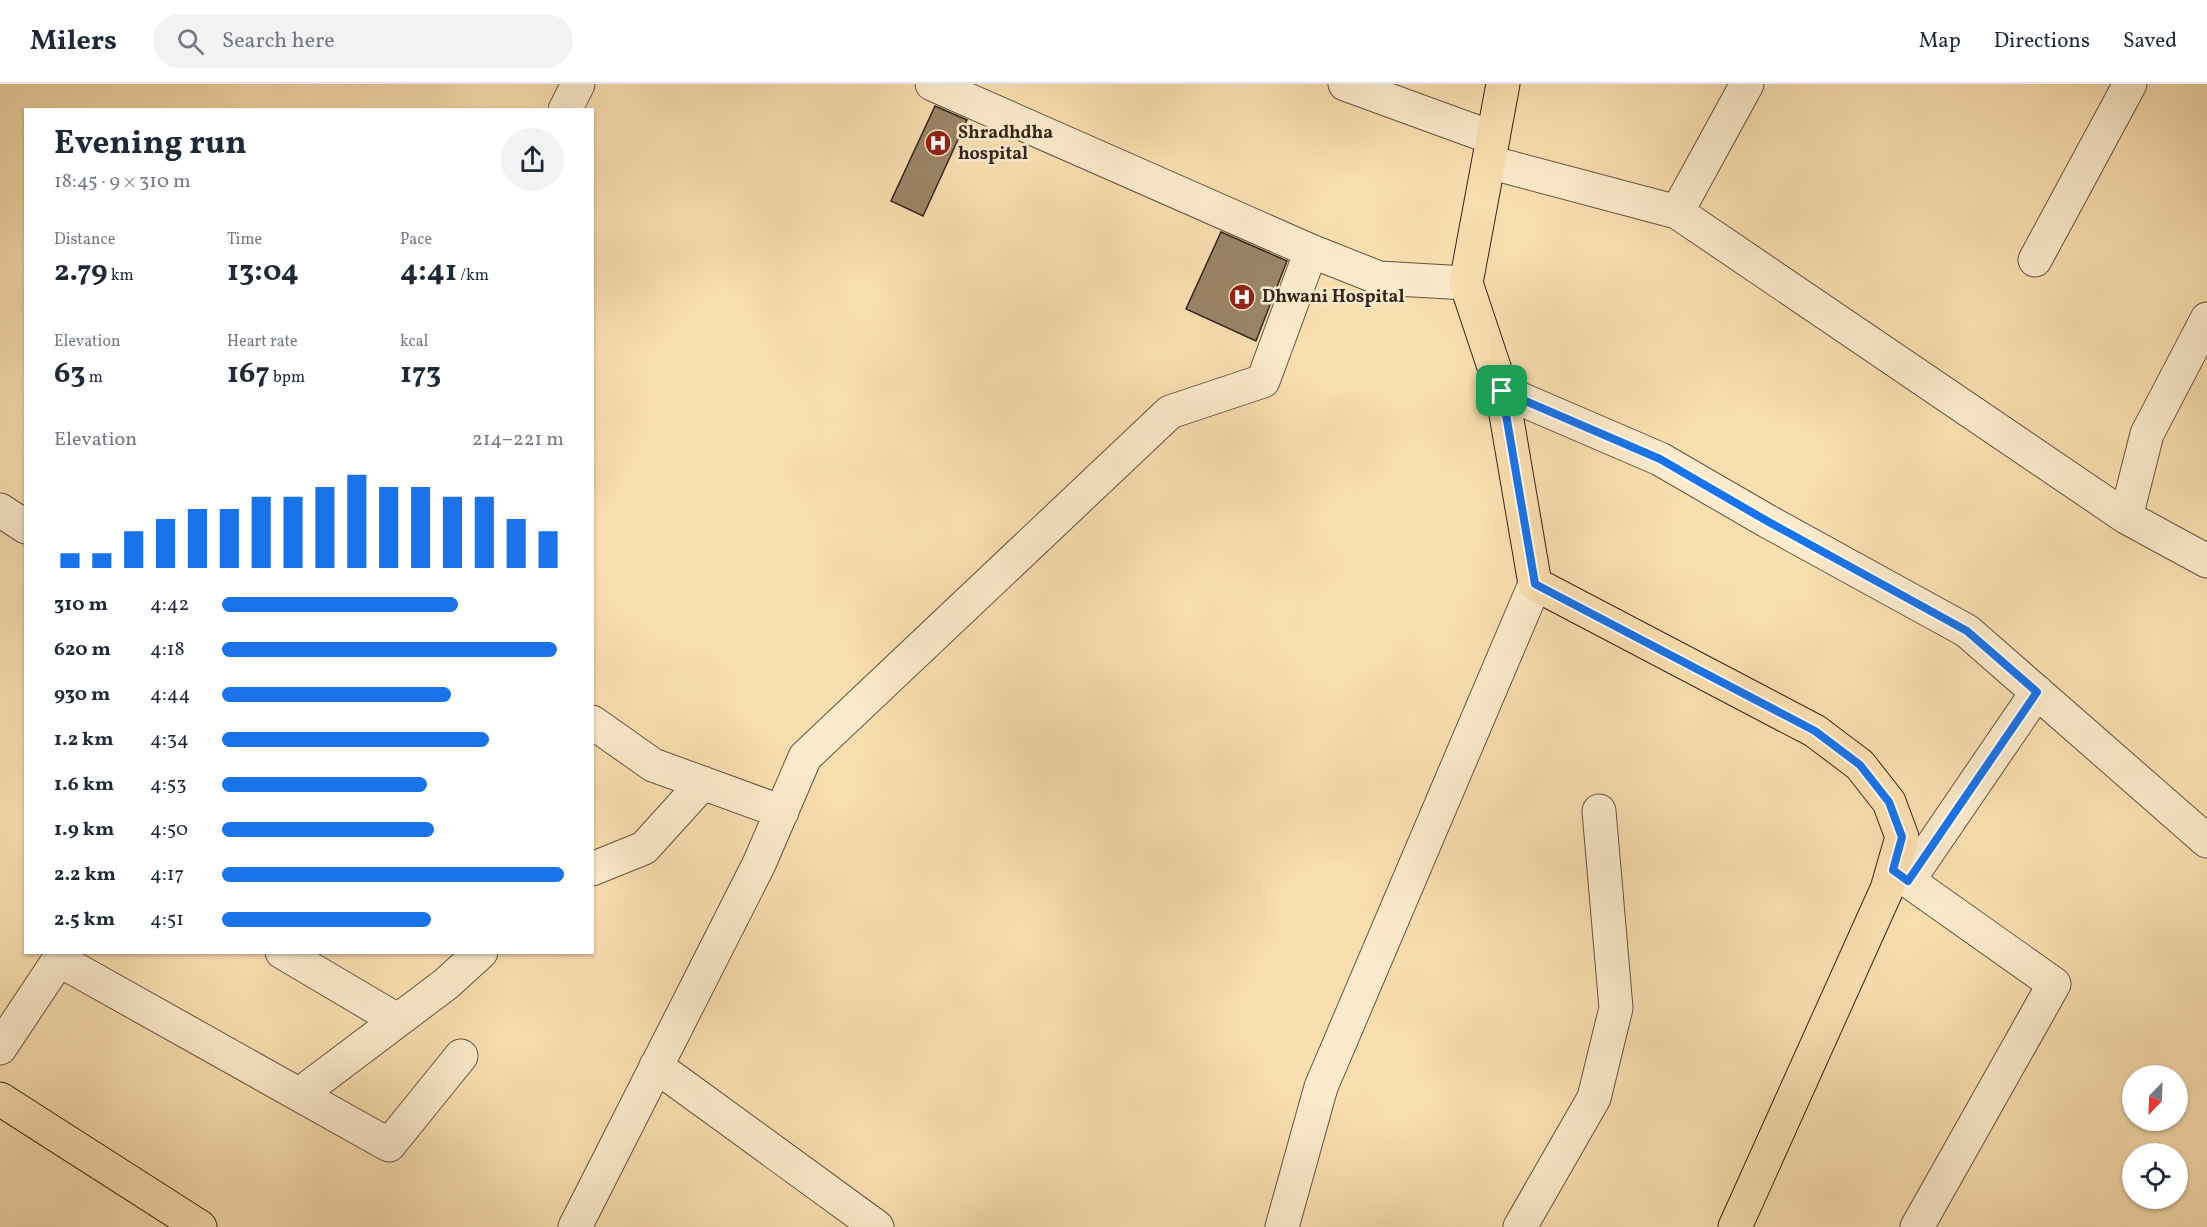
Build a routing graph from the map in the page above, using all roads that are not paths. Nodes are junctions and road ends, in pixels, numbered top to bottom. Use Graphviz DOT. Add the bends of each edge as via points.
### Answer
graph roads {
  1 [pos="578,84"];
  2 [pos="932,84"];
  3 [pos="1345,84"];
  4 [pos="1503,84"];
  5 [pos="1747,84"];
  6 [pos="2130,84"];
  7 [pos="567,108"];
  8 [pos="1491,150"];
  9 [pos="1677,212"];
  10 [pos="1311,251"];
  11 [pos="2035,260"];
  12 [pos="1466,283"];
  13 [pos="2207,319"];
  14 [pos="1502,391"];
  15 [pos="0,510"];
  16 [pos="2126,517"];
  17 [pos="24,526"];
  18 [pos="2207,561"];
  19 [pos="1535,584"];
  20 [pos="2037,692"];
  21 [pos="594,723"];
  22 [pos="704,783"];
  23 [pos="1599,811"];
  24 [pos="782,812"];
  25 [pos="2207,841"];
  26 [pos="594,868"];
  27 [pos="1900,875"];
  28 [pos="285,954"];
  29 [pos="479,954"];
  30 [pos="62,956"];
  31 [pos="397,1020"];
  32 [pos="0,1048"];
  33 [pos="461,1056"];
  34 [pos="656,1066"];
  35 [pos="300,1094"];
  36 [pos="2,1104"];
  37 [pos="200,1227"];
  38 [pos="574,1227"];
  39 [pos="877,1227"];
  40 [pos="1282,1227"];
  41 [pos="1520,1227"];
  42 [pos="1735,1227"];
  43 [pos="1917,1227"];
  1 -- 7 [label="street"];
  2 -- 10 [label="street"];
  3 -- 8 [label="street"];
  4 -- 8 [label="main road"];
  5 -- 9 [label="street"];
  6 -- 11 [label="street"];
  8 -- 9 [label="street"];
  8 -- 12 [label="main road"];
  9 -- 16 [label="street"];
  10 -- 12 [label="street" via="1379,278"];
  10 -- 24 [label="street" via="1263,381 1170,412 805,757"];
  12 -- 14 [label="main road"];
  13 -- 16 [label="street" via="2147,434"];
  14 -- 19 [label="main road"];
  14 -- 20 [label="street" via="1660,459 1967,631"];
  15 -- 17 [label="street"];
  16 -- 18 [label="street"];
  19 -- 27 [label="main road" via="1815,731 1860,765 1889,802 1902,837"];
  19 -- 40 [label="street" via="1321,1087"];
  20 -- 25 [label="street"];
  20 -- 27 [label="street"];
  21 -- 22 [label="street" via="654,765"];
  22 -- 24 [label="street"];
  22 -- 26 [label="street" via="644,848"];
  23 -- 41 [label="street" via="1616,1008 1594,1098"];
  24 -- 34 [label="street"];
  27 -- 42 [label="main road" via="1887,889"];
  27 -- 43 [label="street" via="2054,984"];
  28 -- 31 [label="street"];
  29 -- 31 [label="street"];
  30 -- 32 [label="street"];
  30 -- 35 [label="street"];
  31 -- 35 [label="street"];
  33 -- 35 [label="street" via="389,1144"];
  34 -- 38 [label="street"];
  34 -- 39 [label="street"];
  36 -- 37 [label="main road"];
}
